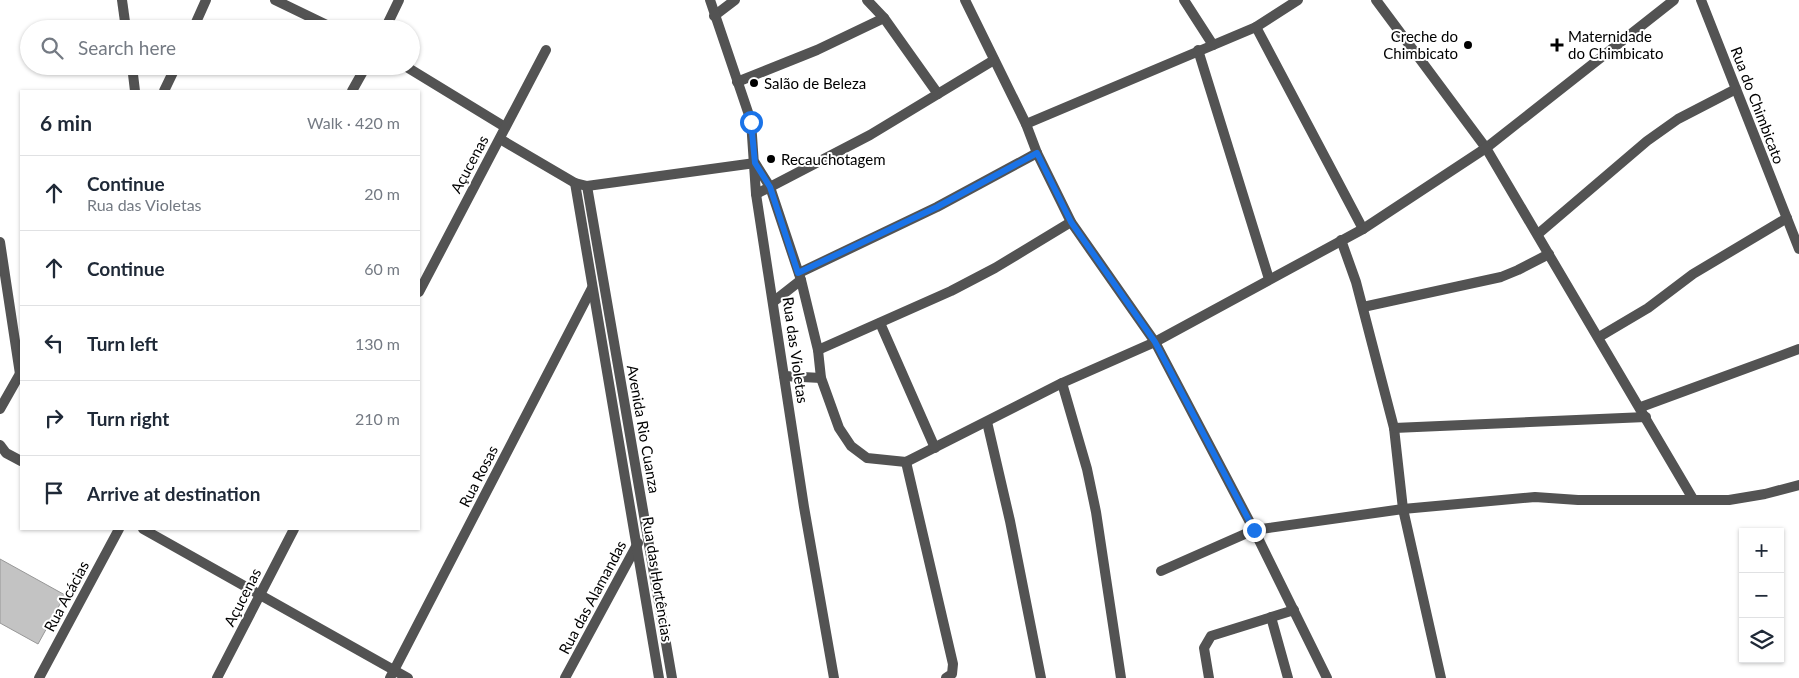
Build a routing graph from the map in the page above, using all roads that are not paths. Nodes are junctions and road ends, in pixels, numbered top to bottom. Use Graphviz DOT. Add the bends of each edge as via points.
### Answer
graph roads {
  1 [pos="122,0"];
  2 [pos="206,0"];
  3 [pos="275,0"];
  4 [pos="399,0"];
  5 [pos="710,0"];
  6 [pos="735,0"];
  7 [pos="867,0"];
  8 [pos="965,0"];
  9 [pos="1184,0"];
  10 [pos="1298,0"];
  11 [pos="1376,0"];
  12 [pos="1674,0"];
  13 [pos="1701,0"];
  14 [pos="714,16"];
  15 [pos="884,18"];
  16 [pos="125,20"];
  17 [pos="197,20"];
  18 [pos="316,20"];
  19 [pos="389,20"];
  20 [pos="1256,27"];
  21 [pos="1213,45"];
  22 [pos="546,50"];
  23 [pos="1198,50"];
  24 [pos="994,60"];
  25 [pos="133,75"];
  26 [pos="172,75"];
  27 [pos="361,75"];
  28 [pos="420,75"];
  29 [pos="736,82"];
  30 [pos="1736,89"];
  31 [pos="135,90"];
  32 [pos="164,90"];
  33 [pos="353,90"];
  34 [pos="938,94"];
  35 [pos="1026,124"];
  36 [pos="505,127"];
  37 [pos="500,139"];
  38 [pos="1486,148"];
  39 [pos="1037,153"];
  40 [pos="755,163"];
  41 [pos="575,186"];
  42 [pos="587,186"];
  43 [pos="770,187"];
  44 [pos="756,194"];
  45 [pos="1787,218"];
  46 [pos="1071,222"];
  47 [pos="1363,229"];
  48 [pos="1538,234"];
  49 [pos="1342,240"];
  50 [pos="0,242"];
  51 [pos="1799,249"];
  52 [pos="1549,254"];
  53 [pos="800,277"];
  54 [pos="1269,279"];
  55 [pos="592,288"];
  56 [pos="420,290"];
  57 [pos="773,302"];
  58 [pos="1363,307"];
  59 [pos="880,324"];
  60 [pos="1599,337"];
  61 [pos="1155,342"];
  62 [pos="1799,349"];
  63 [pos="818,350"];
  64 [pos="20,367"];
  65 [pos="20,375"];
  66 [pos="784,376"];
  67 [pos="821,378"];
  68 [pos="1062,383"];
  69 [pos="1640,407"];
  70 [pos="0,409"];
  71 [pos="1646,417"];
  72 [pos="987,422"];
  73 [pos="1394,428"];
  74 [pos="0,445"];
  75 [pos="935,448"];
  76 [pos="20,460"];
  77 [pos="906,462"];
  78 [pos="1799,485"];
  79 [pos="1693,499"];
  80 [pos="1404,509"];
  81 [pos="118,530"];
  82 [pos="145,530"];
  83 [pos="293,530"];
  84 [pos="1254,530"];
  85 [pos="647,532"];
  86 [pos="637,544"];
  87 [pos="1161,571"];
  88 [pos="261,594"];
  89 [pos="1294,610"];
  90 [pos="1271,617"];
  91 [pos="392,674"];
  92 [pos="39,678"];
  93 [pos="217,678"];
  94 [pos="408,678"];
  95 [pos="565,678"];
  96 [pos="659,678"];
  97 [pos="672,678"];
  98 [pos="834,678"];
  99 [pos="946,678"];
  100 [pos="1041,678"];
  101 [pos="1121,678"];
  102 [pos="1209,678"];
  103 [pos="1288,678"];
  104 [pos="1327,678"];
  105 [pos="1441,678"];
  1 -- 16 [label="street"];
  2 -- 17 [label="street"];
  3 -- 18 [label="street"];
  4 -- 19 [label="street"];
  5 -- 14 [label="street, Rua das Violetas"];
  6 -- 14 [label="street"];
  7 -- 15 [label="street"];
  8 -- 24 [label="street"];
  9 -- 21 [label="street"];
  10 -- 20 [label="street"];
  11 -- 38 [label="street"];
  12 -- 38 [label="street"];
  13 -- 30 [label="street, Rua do Chimbicato"];
  14 -- 29 [label="street, Rua das Violetas"];
  15 -- 29 [label="street" via="817,50"];
  15 -- 34 [label="street"];
  20 -- 21 [label="street"];
  20 -- 47 [label="street"];
  21 -- 23 [label="street"];
  22 -- 36 [label="street, Açucenas"];
  23 -- 35 [label="street"];
  23 -- 54 [label="street"];
  24 -- 34 [label="street"];
  24 -- 35 [label="street"];
  25 -- 31 [label="street"];
  26 -- 32 [label="street"];
  27 -- 33 [label="street"];
  28 -- 36 [label="street"];
  29 -- 40 [label="street, Rua das Violetas" via="751,122"];
  30 -- 45 [label="street, Rua do Chimbicato"];
  30 -- 48 [label="street" via="1678,119 1647,141"];
  34 -- 43 [label="street" via="870,135"];
  35 -- 39 [label="street"];
  36 -- 37 [label="street, Açucenas"];
  37 -- 41 [label="street"];
  37 -- 56 [label="street, Açucenas"];
  38 -- 47 [label="street"];
  38 -- 48 [label="street"];
  39 -- 46 [label="street"];
  39 -- 53 [label="street"];
  40 -- 42 [label="street"];
  40 -- 43 [label="street"];
  40 -- 44 [label="street, Rua das Violetas"];
  41 -- 42 [label="street"];
  41 -- 55 [label="street, Rua das Hortências"];
  42 -- 85 [label="street, Avenida Rio Cuanza"];
  43 -- 44 [label="street"];
  43 -- 53 [label="street"];
  44 -- 57 [label="street, Rua das Violetas"];
  45 -- 51 [label="street, Rua do Chimbicato"];
  45 -- 60 [label="street"];
  46 -- 59 [label="street" via="952,291"];
  46 -- 61 [label="street"];
  47 -- 49 [label="street"];
  48 -- 52 [label="street"];
  49 -- 54 [label="street"];
  49 -- 58 [label="street"];
  50 -- 64 [label="street"];
  52 -- 58 [label="street" via="1501,277"];
  52 -- 60 [label="street"];
  53 -- 57 [label="street"];
  53 -- 63 [label="street"];
  54 -- 61 [label="street"];
  55 -- 86 [label="street, Rua das Hortências"];
  55 -- 91 [label="street, Rua Rosas"];
  57 -- 66 [label="street, Rua das Violetas"];
  58 -- 73 [label="street"];
  59 -- 63 [label="street"];
  59 -- 75 [label="street"];
  60 -- 69 [label="street"];
  61 -- 68 [label="street"];
  61 -- 84 [label="street"];
  62 -- 69 [label="street"];
  63 -- 67 [label="street"];
  65 -- 70 [label="street"];
  66 -- 67 [label="street"];
  66 -- 98 [label="street, Rua das Violetas"];
  67 -- 77 [label="street" via="839,428 851,446 867,458"];
  68 -- 72 [label="street"];
  68 -- 101 [label="street" via="1087,468 1096,512"];
  69 -- 71 [label="street"];
  71 -- 73 [label="street"];
  71 -- 79 [label="street"];
  72 -- 75 [label="street"];
  72 -- 100 [label="street"];
  73 -- 80 [label="street"];
  74 -- 76 [label="street" via="6,453"];
  75 -- 77 [label="street"];
  77 -- 99 [label="street" via="953,664 952,674"];
  78 -- 79 [label="street" via="1729,500"];
  79 -- 80 [label="street" via="1535,497"];
  80 -- 84 [label="street"];
  80 -- 105 [label="street"];
  81 -- 92 [label="street, Rua Acácias"];
  82 -- 88 [label="street"];
  83 -- 88 [label="street, Açucenas"];
  84 -- 87 [label="street"];
  84 -- 89 [label="street"];
  85 -- 86 [label="street, Rua das Alamandas"];
  85 -- 97 [label="street, Avenida Rio Cuanza"];
  86 -- 95 [label="street, Rua das Alamandas"];
  86 -- 96 [label="street, Rua das Hortências"];
  88 -- 91 [label="street"];
  88 -- 93 [label="street, Açucenas"];
  89 -- 90 [label="street"];
  89 -- 104 [label="street"];
  90 -- 102 [label="street" via="1210,636 1204,648"];
  90 -- 103 [label="street"];
  91 -- 94 [label="street"];
}
